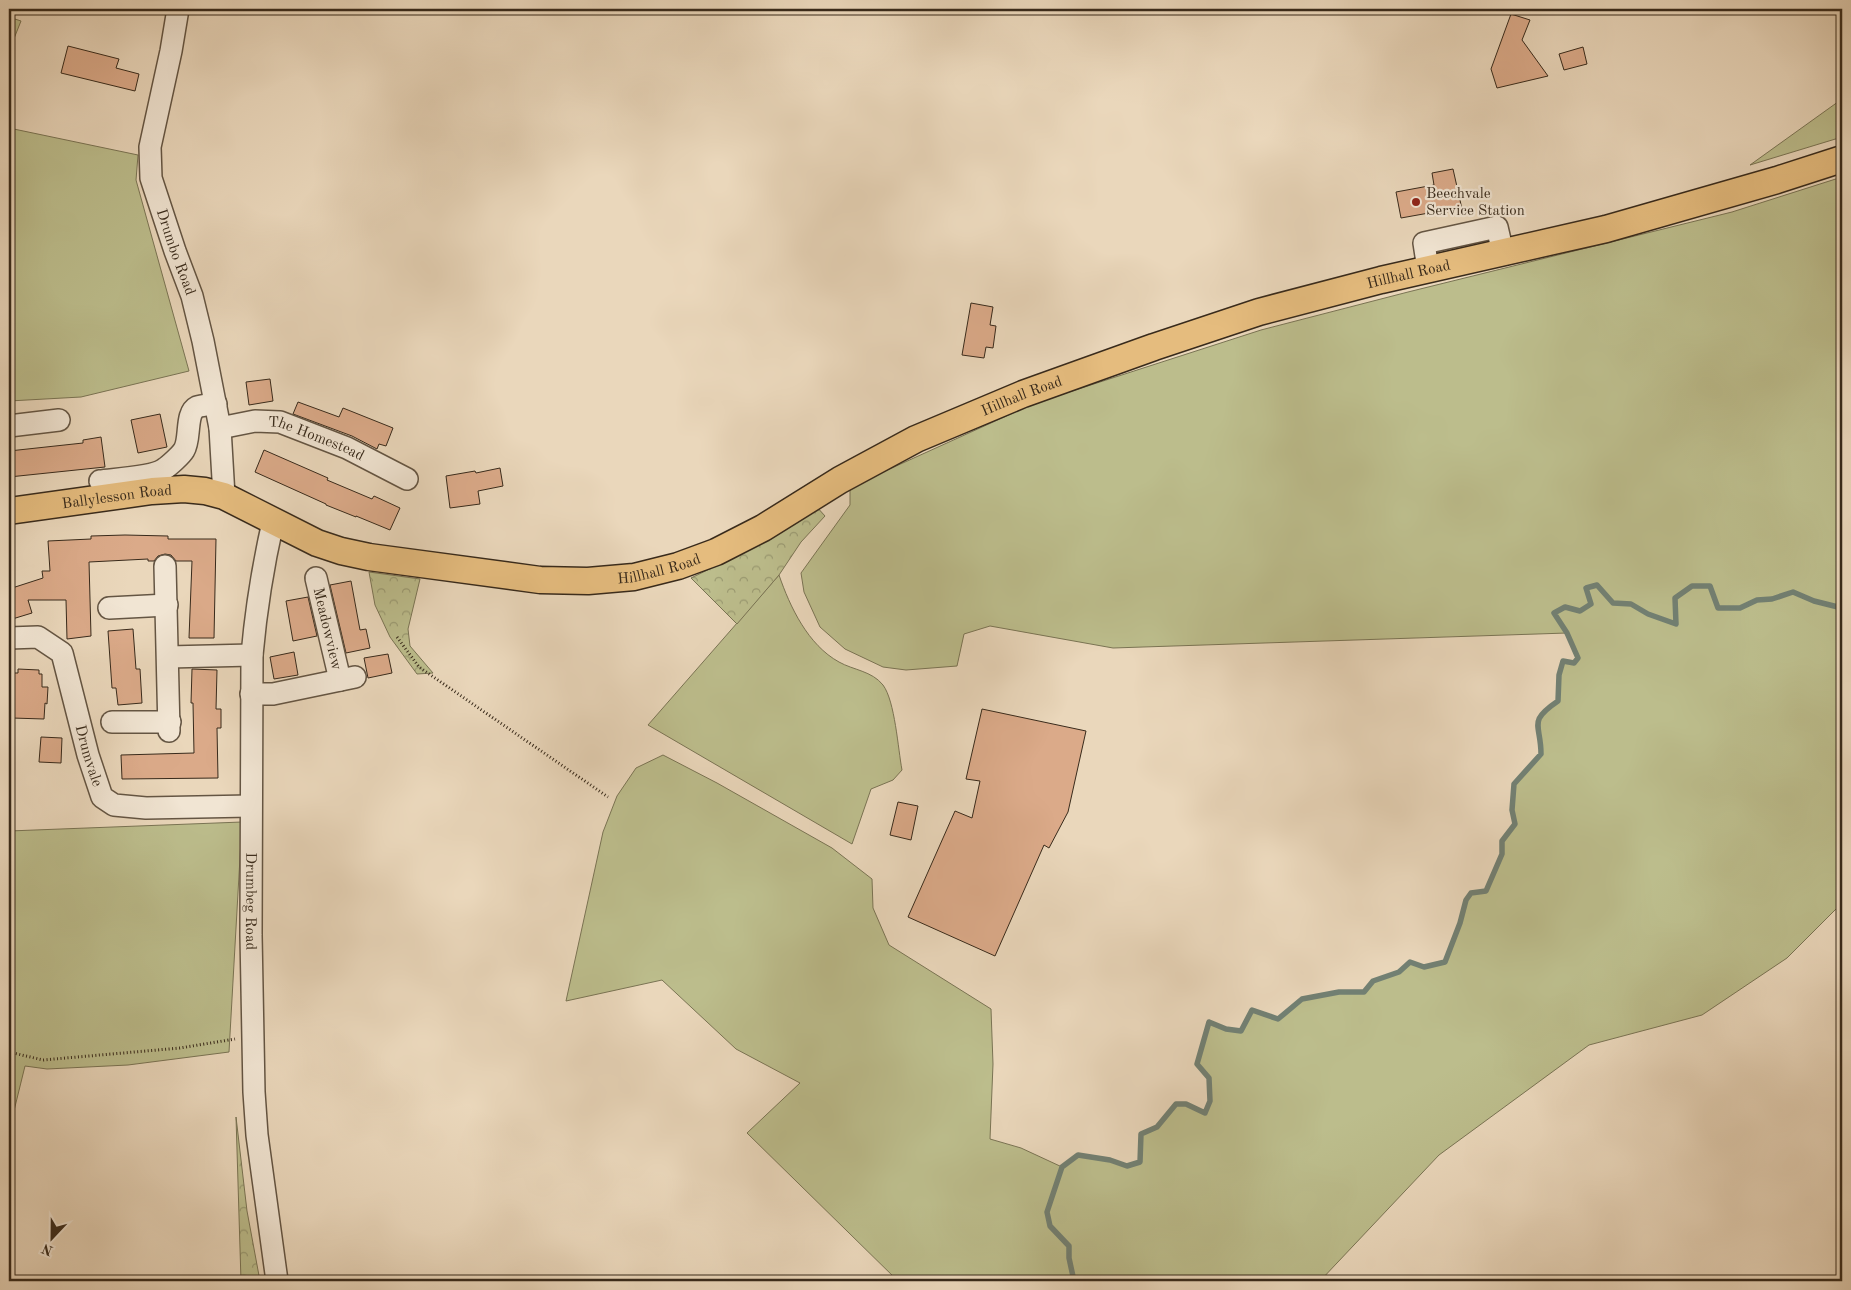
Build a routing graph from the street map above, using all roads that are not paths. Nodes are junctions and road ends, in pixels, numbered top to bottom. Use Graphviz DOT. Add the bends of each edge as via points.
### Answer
graph roads {
  1 [pos="178,9"];
  2 [pos="1842,158"];
  3 [pos="216,404"];
  4 [pos="59,420"];
  5 [pos="9,426"];
  6 [pos="220,428"];
  7 [pos="407,479"];
  8 [pos="100,481"];
  9 [pos="224,496"];
  10 [pos="9,511"];
  11 [pos="273,522"];
  12 [pos="165,566"];
  13 [pos="316,578"];
  14 [pos="167,605"];
  15 [pos="109,608"];
  16 [pos="9,638"];
  17 [pos="252,655"];
  18 [pos="168,657"];
  19 [pos="251,694"];
  20 [pos="112,722"];
  21 [pos="250,806"];
  22 [pos="277,1281"];
  1 -- 3 [label="street, Drumbo Road" via="150,147 152,178 192,296"];
  2 -- 11 [label="main road, Hillhall Road" via="1606,229 1381,280 1259,312 1154,347 1023,394 916,439 716,552 634,577 588,581 540,580 369,557 316,543"];
  3 -- 6 [label="street, Drumbo Road"];
  3 -- 8 [label="street" via="196,407 192,412 184,450 164,470"];
  4 -- 5 [label="street"];
  6 -- 7 [label="street, The Homestead" via="255,421 280,422 348,448"];
  6 -- 9 [label="street, Drumbo Road"];
  9 -- 10 [label="main road, Ballylesson Road" via="176,489"];
  9 -- 11 [label="main road, Hillhall Road"];
  11 -- 17 [label="street, Drumbeg Road"];
  12 -- 14 [label="street"];
  13 -- 19 [label="street, Meadowview" via="347,678 273,694"];
  14 -- 15 [label="street"];
  14 -- 18 [label="street"];
  16 -- 21 [label="street, Drumvale" via="38,637 62,653 102,797 114,805 146,808"];
  17 -- 18 [label="street"];
  17 -- 19 [label="street, Drumbeg Road"];
  18 -- 20 [label="street" via="170,727"];
  19 -- 21 [label="street, Drumbeg Road"];
  21 -- 22 [label="street, Drumbeg Road" via="254,1092"];
}
